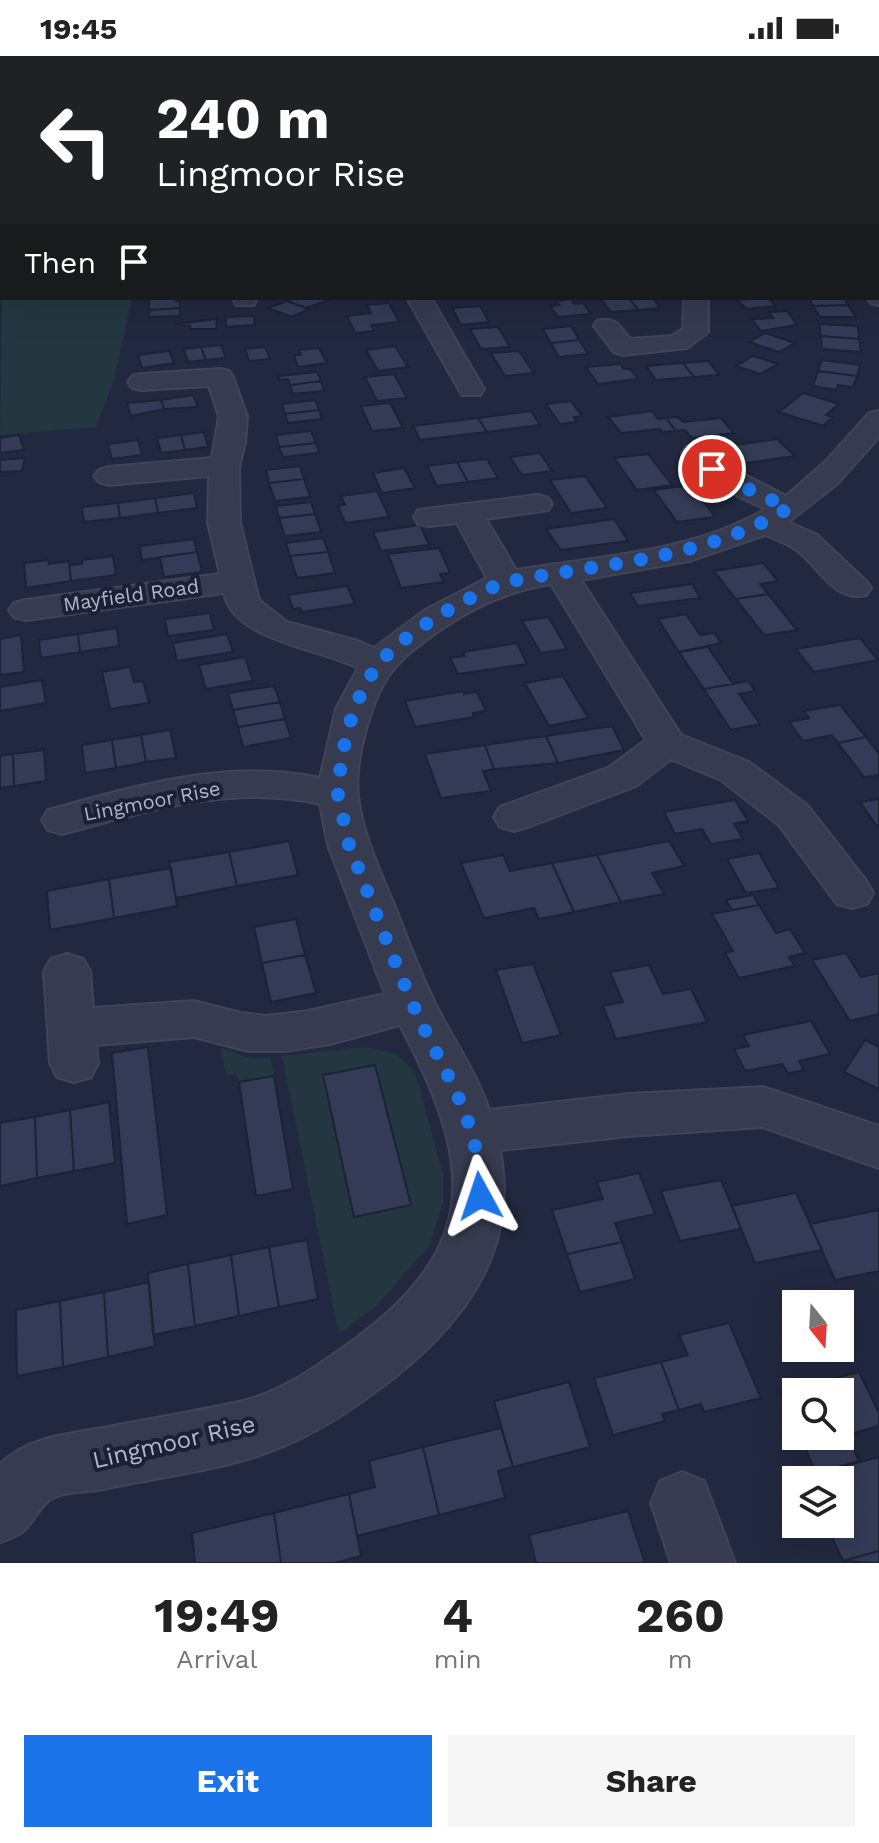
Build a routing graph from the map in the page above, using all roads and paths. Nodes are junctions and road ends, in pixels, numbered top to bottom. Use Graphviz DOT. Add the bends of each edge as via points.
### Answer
graph roads {
  1 [pos="420,300"];
  2 [pos="697,300"];
  3 [pos="606,326"];
  4 [pos="141,382"];
  5 [pos="471,389"];
  6 [pos="879,419"];
  7 [pos="696,453"];
  8 [pos="224,467"];
  9 [pos="109,476"];
  10 [pos="537,504"];
  11 [pos="467,513"];
  12 [pos="777,516"];
  13 [pos="429,517"];
  14 [pos="560,572"];
  15 [pos="237,581"];
  16 [pos="506,582"];
  17 [pos="854,588"];
  18 [pos="26,610"];
  19 [pos="379,664"];
  20 [pos="667,743"];
  21 [pos="337,795"];
  22 [pos="514,817"];
  23 [pos="62,820"];
  24 [pos="852,893"];
  25 [pos="67,971"];
  26 [pos="412,1004"];
  27 [pos="473,1135"];
  28 [pos="879,1147"];
  29 [pos="682,1503"];
  30 [pos="0,1511"];
  31 [pos="703,1563"];
  1 -- 5 [label="street"];
  2 -- 3 [label="street" via="695,332 678,343 623,347"];
  4 -- 8 [label="street" via="220,377 233,416"];
  6 -- 12 [label="street, Lingmoor Rise" via="848,457"];
  7 -- 12 [label="street"];
  8 -- 9 [label="street"];
  8 -- 15 [label="street" via="224,523"];
  10 -- 11 [label="street"];
  11 -- 13 [label="street"];
  11 -- 16 [label="street"];
  12 -- 14 [label="street, Lingmoor Rise" via="694,548"];
  12 -- 17 [label="street"];
  14 -- 16 [label="street, Lingmoor Rise"];
  14 -- 20 [label="street"];
  15 -- 18 [label="street, Mayfield Road"];
  15 -- 19 [label="street" via="243,604 275,629 346,648"];
  16 -- 19 [label="street, Lingmoor Rise" via="420,628"];
  19 -- 21 [label="street, Lingmoor Rise" via="352,714"];
  20 -- 22 [label="street" via="622,777"];
  20 -- 24 [label="street" via="735,771 793,815"];
  21 -- 23 [label="street, Lingmoor Rise" via="270,783 205,787"];
  21 -- 26 [label="street, Lingmoor Rise" via="349,845"];
  25 -- 26 [label="street" via="72,1045 119,1026 193,1019 247,1033 273,1033"];
  26 -- 27 [label="street, Lingmoor Rise" via="458,1092"];
  27 -- 28 [label="street" via="629,1115 763,1107"];
  27 -- 30 [label="street, Lingmoor Rise" via="480,1214 470,1243 434,1304 395,1343 305,1405 246,1430 38,1472"];
  29 -- 31 [label="street"];
}
